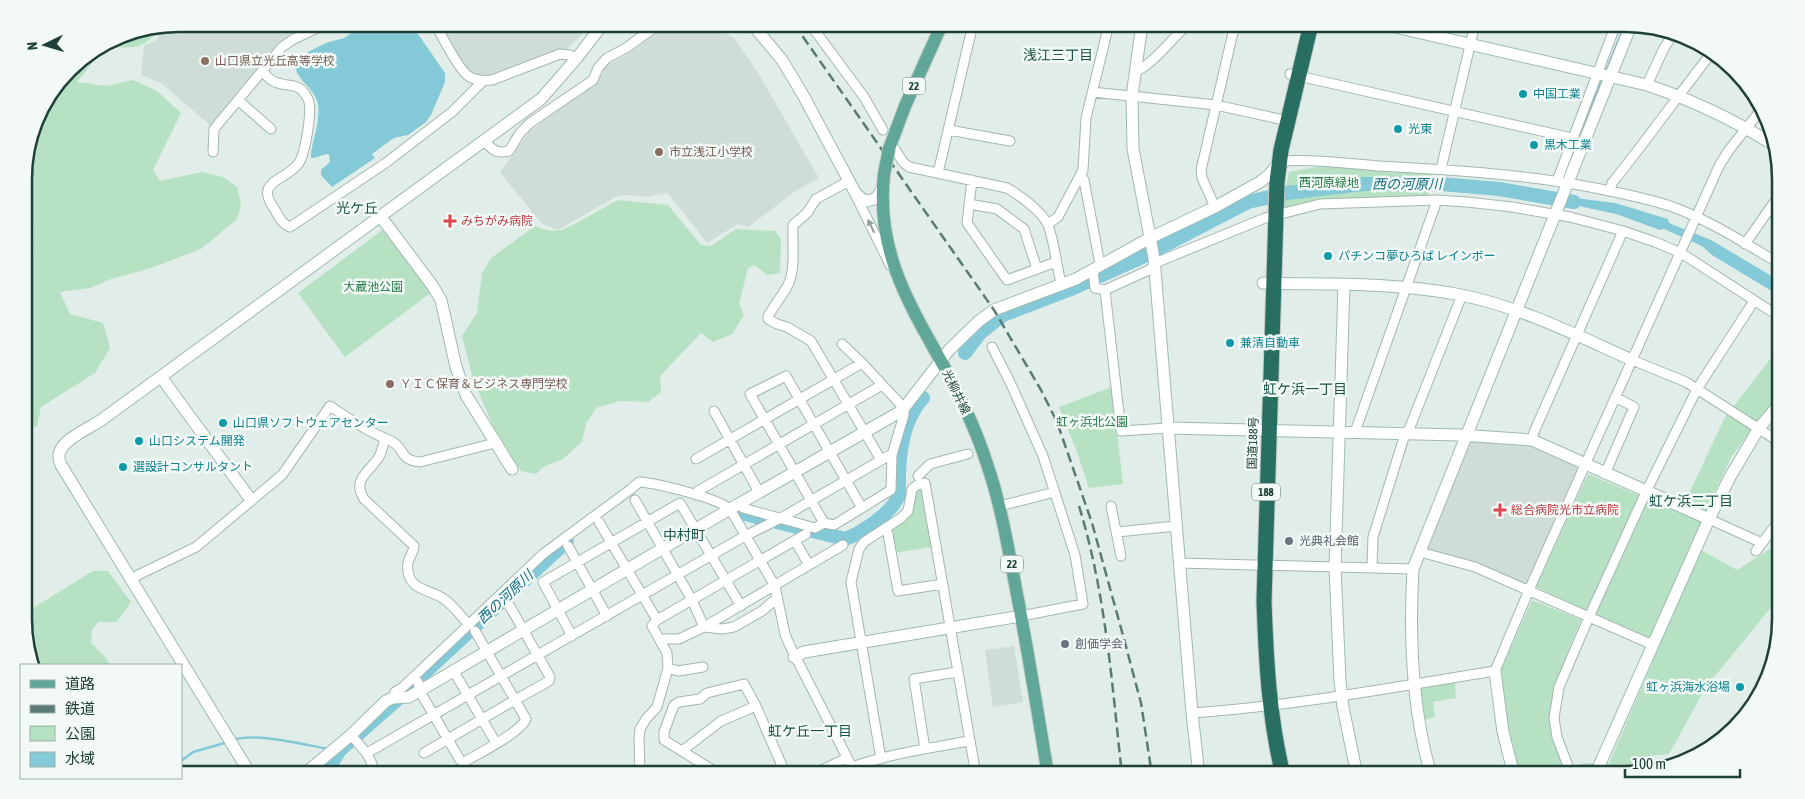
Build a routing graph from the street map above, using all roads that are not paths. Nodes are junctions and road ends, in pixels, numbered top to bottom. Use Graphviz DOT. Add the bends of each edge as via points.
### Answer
graph roads {
  1 [pos="308,32"];
  2 [pos="440,32"];
  3 [pos="597,32"];
  4 [pos="648,32"];
  5 [pos="759,32"];
  6 [pos="816,32"];
  7 [pos="938,32"];
  8 [pos="971,32"];
  9 [pos="1107,32"];
  10 [pos="1141,32"];
  11 [pos="1180,32"];
  12 [pos="1233,32"];
  13 [pos="1301,32"];
  14 [pos="1308,32"];
  15 [pos="1417,32"];
  16 [pos="1473,32"];
  17 [pos="1613,32"];
  18 [pos="1628,32"];
  19 [pos="1670,39"];
  20 [pos="1470,44"];
  21 [pos="1708,58"];
  22 [pos="576,59"];
  23 [pos="262,71"];
  24 [pos="1135,71"];
  25 [pos="1596,74"];
  26 [pos="1294,75"];
  27 [pos="1610,77"];
  28 [pos="483,81"];
  29 [pos="1647,86"];
  30 [pos="1092,92"];
  31 [pos="1678,95"];
  32 [pos="1132,96"];
  33 [pos="238,100"];
  34 [pos="1216,105"];
  35 [pos="1455,111"];
  36 [pos="1757,114"];
  37 [pos="1284,121"];
  38 [pos="1746,127"];
  39 [pos="271,129"];
  40 [pos="883,130"];
  41 [pos="949,130"];
  42 [pos="1572,138"];
  43 [pos="1767,140"];
  44 [pos="484,141"];
  45 [pos="1010,141"];
  46 [pos="891,148"];
  47 [pos="213,152"];
  48 [pos="1280,161"];
  49 [pos="1441,169"];
  50 [pos="938,173"];
  51 [pos="1081,175"];
  52 [pos="972,180"];
  53 [pos="1271,181"];
  54 [pos="849,182"];
  55 [pos="1563,182"];
  56 [pos="882,189"];
  57 [pos="1610,191"];
  58 [pos="856,194"];
  59 [pos="1436,200"];
  60 [pos="969,204"];
  61 [pos="1559,204"];
  62 [pos="1772,205"];
  63 [pos="1216,207"];
  64 [pos="1270,213"];
  65 [pos="380,217"];
  66 [pos="1697,218"];
  67 [pos="1048,224"];
  68 [pos="1623,231"];
  69 [pos="1745,244"];
  70 [pos="1153,252"];
  71 [pos="1681,253"];
  72 [pos="1772,259"];
  73 [pos="1056,262"];
  74 [pos="1097,267"];
  75 [pos="1036,269"];
  76 [pos="1268,283"];
  77 [pos="1064,284"];
  78 [pos="900,285"];
  79 [pos="1344,285"];
  80 [pos="1406,287"];
  81 [pos="1105,290"];
  82 [pos="1462,295"];
  83 [pos="1754,301"];
  84 [pos="1516,310"];
  85 [pos="1772,312"];
  86 [pos="1576,336"];
  87 [pos="842,344"];
  88 [pos="992,347"];
  89 [pos="1632,360"];
  90 [pos="942,362"];
  91 [pos="862,363"];
  92 [pos="161,377"];
  93 [pos="832,379"];
  94 [pos="882,385"];
  95 [pos="1697,389"];
  96 [pos="1615,398"];
  97 [pos="798,399"];
  98 [pos="848,404"];
  99 [pos="904,408"];
  100 [pos="714,411"];
  101 [pos="1772,413"];
  102 [pos="764,419"];
  103 [pos="813,424"];
  104 [pos="1168,428"];
  105 [pos="1759,428"];
  106 [pos="1264,429"];
  107 [pos="864,432"];
  108 [pos="1339,432"];
  109 [pos="1355,432"];
  110 [pos="1405,434"];
  111 [pos="1466,436"];
  112 [pos="1772,437"];
  113 [pos="729,439"];
  114 [pos="385,440"];
  115 [pos="1532,440"];
  116 [pos="495,443"];
  117 [pos="778,444"];
  118 [pos="830,452"];
  119 [pos="968,454"];
  120 [pos="892,455"];
  121 [pos="696,459"];
  122 [pos="880,460"];
  123 [pos="744,464"];
  124 [pos="1585,465"];
  125 [pos="512,469"];
  126 [pos="794,472"];
  127 [pos="1605,474"];
  128 [pos="918,476"];
  129 [pos="846,480"];
  130 [pos="759,492"];
  131 [pos="1055,492"];
  132 [pos="1646,492"];
  133 [pos="696,495"];
  134 [pos="251,500"];
  135 [pos="635,500"];
  136 [pos="811,501"];
  137 [pos="735,506"];
  138 [pos="1000,506"];
  139 [pos="1111,506"];
  140 [pos="862,508"];
  141 [pos="780,518"];
  142 [pos="1709,519"];
  143 [pos="599,522"];
  144 [pos="648,522"];
  145 [pos="824,523"];
  146 [pos="1176,526"];
  147 [pos="697,529"];
  148 [pos="885,529"];
  149 [pos="1772,530"];
  150 [pos="1117,532"];
  151 [pos="806,534"];
  152 [pos="745,536"];
  153 [pos="794,541"];
  154 [pos="612,542"];
  155 [pos="1762,543"];
  156 [pos="843,545"];
  157 [pos="568,546"];
  158 [pos="663,549"];
  159 [pos="1756,551"];
  160 [pos="1420,552"];
  161 [pos="712,556"];
  162 [pos="1122,556"];
  163 [pos="760,561"];
  164 [pos="577,563"];
  165 [pos="1179,563"];
  166 [pos="1260,564"];
  167 [pos="809,566"];
  168 [pos="1335,567"];
  169 [pos="1372,567"];
  170 [pos="1413,569"];
  171 [pos="627,570"];
  172 [pos="678,575"];
  173 [pos="131,580"];
  174 [pos="726,580"];
  175 [pos="942,584"];
  176 [pos="775,586"];
  177 [pos="592,589"];
  178 [pos="1529,590"];
  179 [pos="642,596"];
  180 [pos="777,598"];
  181 [pos="692,600"];
  182 [pos="508,603"];
  183 [pos="740,606"];
  184 [pos="558,609"];
  185 [pos="607,616"];
  186 [pos="1021,616"];
  187 [pos="1589,617"];
  188 [pos="657,620"];
  189 [pos="704,627"];
  190 [pos="472,628"];
  191 [pos="950,629"];
  192 [pos="523,630"];
  193 [pos="572,636"];
  194 [pos="659,639"];
  195 [pos="860,643"];
  196 [pos="1653,645"];
  197 [pos="487,650"];
  198 [pos="538,656"];
  199 [pos="794,657"];
  200 [pos="703,667"];
  201 [pos="668,668"];
  202 [pos="453,670"];
  203 [pos="1495,671"];
  204 [pos="957,672"];
  205 [pos="502,676"];
  206 [pos="416,682"];
  207 [pos="1414,684"];
  208 [pos="468,696"];
  209 [pos="1342,696"];
  210 [pos="515,700"];
  211 [pos="1266,705"];
  212 [pos="756,706"];
  213 [pos="657,707"];
  214 [pos="670,713"];
  215 [pos="1192,713"];
  216 [pos="434,716"];
  217 [pos="482,719"];
  218 [pos="351,735"];
  219 [pos="448,739"];
  220 [pos="969,742"];
  221 [pos="496,743"];
  222 [pos="925,749"];
  223 [pos="682,751"];
  224 [pos="367,753"];
  225 [pos="424,753"];
  226 [pos="847,758"];
  227 [pos="880,759"];
  228 [pos="464,762"];
  229 [pos="245,766"];
  230 [pos="314,766"];
  231 [pos="373,766"];
  232 [pos="464,766"];
  233 [pos="640,766"];
  234 [pos="705,766"];
  235 [pos="782,766"];
  236 [pos="830,766"];
  237 [pos="851,766"];
  238 [pos="865,766"];
  239 [pos="974,766"];
  240 [pos="1046,766"];
  241 [pos="1198,766"];
  242 [pos="1273,766"];
  243 [pos="1281,766"];
  244 [pos="1355,766"];
  245 [pos="1429,766"];
  246 [pos="1512,766"];
  247 [pos="1567,766"];
  248 [pos="1599,766"];
  1 -- 23 [label="street" via="282,47"];
  2 -- 28 [label="street" via="466,74"];
  3 -- 22 [label="street"];
  4 -- 44 [label="street" via="608,58 598,68 593,80 530,123 509,151 492,150"];
  5 -- 54 [label="street" via="782,60"];
  6 -- 40 [label="street"];
  7 -- 46 [label="main road, 光柳井線 / 22" via="905,106"];
  8 -- 41 [label="street"];
  9 -- 30 [label="street"];
  10 -- 24 [label="street"];
  11 -- 24 [label="street" via="1150,62"];
  12 -- 34 [label="street"];
  13 -- 26 [label="highway, 国道188号 / 188"];
  14 -- 26 [label="highway, 国道188号 / 188"];
  15 -- 20 [label="street"];
  16 -- 20 [label="street"];
  17 -- 25 [label="street"];
  18 -- 27 [label="street"];
  19 -- 29 [label="street"];
  20 -- 25 [label="street"];
  20 -- 35 [label="street"];
  21 -- 31 [label="street"];
  22 -- 28 [label="street" via="560,54"];
  22 -- 44 [label="street" via="541,99"];
  23 -- 28 [label="street" via="272,81 298,87 309,102 303,154 295,168 271,184 267,192 268,201 284,224 290,227 387,162 452,112"];
  23 -- 33 [label="street"];
  24 -- 32 [label="street"];
  25 -- 27 [label="street"];
  25 -- 42 [label="street"];
  26 -- 35 [label="street"];
  26 -- 37 [label="highway, 国道188号 / 188"];
  27 -- 29 [label="street"];
  27 -- 55 [label="street"];
  29 -- 31 [label="street"];
  30 -- 32 [label="street"];
  30 -- 51 [label="street" via="1084,133"];
  31 -- 38 [label="street"];
  31 -- 57 [label="street" via="1612,183"];
  32 -- 34 [label="street"];
  32 -- 70 [label="street" via="1133,149"];
  33 -- 39 [label="street"];
  33 -- 47 [label="street" via="214,129"];
  34 -- 37 [label="street"];
  34 -- 63 [label="street" via="1201,170"];
  35 -- 42 [label="street"];
  35 -- 49 [label="street"];
  36 -- 38 [label="street"];
  37 -- 48 [label="highway, 国道188号 / 188"];
  37 -- 53 [label="highway, 国道188号 / 188" via="1273,148"];
  38 -- 43 [label="street"];
  38 -- 66 [label="street" via="1719,166"];
  41 -- 45 [label="street"];
  41 -- 50 [label="street"];
  42 -- 55 [label="street"];
  44 -- 65 [label="street"];
  46 -- 50 [label="street" via="909,166"];
  46 -- 56 [label="main road, 光柳井線 / 22, bridge"];
  48 -- 49 [label="street"];
  48 -- 53 [label="highway, 国道188号 / 188"];
  49 -- 55 [label="street"];
  50 -- 52 [label="street"];
  51 -- 67 [label="street" via="1058,217"];
  51 -- 74 [label="street" via="1099,259"];
  52 -- 60 [label="street"];
  52 -- 67 [label="street" via="1007,188 1043,216"];
  53 -- 63 [label="street" via="1260,182"];
  53 -- 64 [label="highway, 国道188号 / 188"];
  54 -- 58 [label="street"];
  54 -- 93 [label="street" via="816,199 807,213 792,225 791,275 768,316 768,319 810,341"];
  55 -- 57 [label="street"];
  55 -- 61 [label="street"];
  56 -- 58 [label="street" via="874,200 865,201"];
  56 -- 78 [label="main road, 光柳井線 / 22" via="885,227"];
  57 -- 66 [label="street" via="1652,200"];
  78 -- 58 [label="street, one-way"];
  59 -- 61 [label="street" via="1512,207"];
  59 -- 64 [label="street" via="1320,204"];
  59 -- 80 [label="street"];
  60 -- 75 [label="street" via="997,209 1024,229"];
  60 -- 75 [label="street" via="968,223 1007,280"];
  61 -- 68 [label="street"];
  61 -- 84 [label="street"];
  62 -- 69 [label="street"];
  63 -- 70 [label="street"];
  64 -- 70 [label="street" via="1160,261"];
  64 -- 76 [label="highway, 国道188号 / 188"];
  65 -- 92 [label="street"];
  65 -- 116 [label="street" via="441,300 456,368 466,396"];
  66 -- 69 [label="street"];
  66 -- 71 [label="street"];
  67 -- 73 [label="street"];
  68 -- 71 [label="street"];
  68 -- 86 [label="street"];
  69 -- 72 [label="street"];
  70 -- 74 [label="street"];
  70 -- 81 [label="street" via="1149,270"];
  70 -- 104 [label="street"];
  71 -- 83 [label="street"];
  71 -- 89 [label="street"];
  73 -- 75 [label="street"];
  73 -- 77 [label="street"];
  74 -- 77 [label="street"];
  74 -- 81 [label="street" via="1095,288"];
  76 -- 79 [label="street"];
  76 -- 106 [label="highway, 国道188号 / 188"];
  77 -- 90 [label="street" via="994,310 966,332"];
  78 -- 90 [label="main road, 光柳井線 / 22"];
  79 -- 80 [label="street"];
  79 -- 108 [label="street"];
  80 -- 82 [label="street"];
  80 -- 109 [label="street"];
  81 -- 104 [label="street" via="1121,431"];
  82 -- 84 [label="street"];
  82 -- 110 [label="street"];
  83 -- 85 [label="street"];
  83 -- 95 [label="street"];
  84 -- 86 [label="street"];
  84 -- 111 [label="street"];
  86 -- 89 [label="street"];
  86 -- 115 [label="street"];
  87 -- 91 [label="street"];
  88 -- 131 [label="street" via="1027,419"];
  89 -- 95 [label="street"];
  89 -- 96 [label="street"];
  90 -- 99 [label="street"];
  90 -- 138 [label="main road, 光柳井線 / 22" via="973,425"];
  91 -- 93 [label="street"];
  91 -- 94 [label="street"];
  92 -- 134 [label="street"];
  92 -- 173 [label="street" via="66,442 58,456"];
  93 -- 97 [label="street"];
  93 -- 98 [label="street"];
  94 -- 98 [label="street"];
  94 -- 99 [label="street"];
  95 -- 105 [label="street"];
  95 -- 132 [label="street"];
  96 -- 124 [label="street"];
  96 -- 127 [label="street" via="1634,407"];
  97 -- 102 [label="street"];
  97 -- 102 [label="street" via="786,376 750,394"];
  97 -- 103 [label="street"];
  98 -- 103 [label="street"];
  98 -- 107 [label="street"];
  99 -- 107 [label="street"];
  99 -- 120 [label="street"];
  100 -- 113 [label="street"];
  101 -- 105 [label="street"];
  102 -- 113 [label="street"];
  102 -- 117 [label="street"];
  103 -- 117 [label="street"];
  103 -- 118 [label="street"];
  104 -- 106 [label="street"];
  104 -- 146 [label="street"];
  105 -- 112 [label="street"];
  105 -- 142 [label="street"];
  106 -- 108 [label="street"];
  106 -- 166 [label="highway, 国道188号 / 188"];
  107 -- 118 [label="street"];
  107 -- 122 [label="street"];
  108 -- 109 [label="street"];
  108 -- 168 [label="street"];
  109 -- 110 [label="street"];
  110 -- 111 [label="street"];
  110 -- 169 [label="street" via="1373,537"];
  111 -- 115 [label="street"];
  111 -- 160 [label="street"];
  113 -- 121 [label="street"];
  113 -- 123 [label="street"];
  114 -- 116 [label="street" via="392,441 406,459 420,462"];
  114 -- 134 [label="street" via="330,406 282,475"];
  114 -- 190 [label="street" via="380,454 361,478 360,493 414,546 408,560 408,575 415,584 423,592 446,600"];
  115 -- 124 [label="street"];
  116 -- 125 [label="street"];
  117 -- 123 [label="street"];
  117 -- 126 [label="street"];
  118 -- 126 [label="street"];
  118 -- 129 [label="street"];
  119 -- 128 [label="street" via="930,464"];
  120 -- 122 [label="street"];
  120 -- 140 [label="street" via="891,490"];
  122 -- 129 [label="street"];
  123 -- 130 [label="street"];
  123 -- 133 [label="street"];
  124 -- 127 [label="street"];
  124 -- 178 [label="street"];
  126 -- 130 [label="street"];
  126 -- 136 [label="street"];
  127 -- 132 [label="street"];
  129 -- 136 [label="street"];
  129 -- 140 [label="street"];
  130 -- 137 [label="street"];
  131 -- 138 [label="street"];
  131 -- 186 [label="street" via="1075,555 1082,604"];
  132 -- 142 [label="street"];
  132 -- 187 [label="street"];
  133 -- 137 [label="street"];
  133 -- 190 [label="street" via="639,482 542,554"];
  134 -- 173 [label="street" via="196,547"];
  135 -- 144 [label="street"];
  136 -- 141 [label="street"];
  136 -- 145 [label="street"];
  137 -- 141 [label="street"];
  137 -- 147 [label="street"];
  137 -- 152 [label="street"];
  138 -- 186 [label="main road, 光柳井線 / 22"];
  139 -- 150 [label="street"];
  140 -- 145 [label="street" via="834,525"];
  141 -- 145 [label="street" via="815,528"];
  141 -- 152 [label="street"];
  142 -- 155 [label="street"];
  142 -- 196 [label="street"];
  143 -- 154 [label="street"];
  144 -- 147 [label="street" via="680,503"];
  144 -- 154 [label="street"];
  144 -- 158 [label="street"];
  146 -- 150 [label="street"];
  146 -- 165 [label="street"];
  147 -- 158 [label="street"];
  147 -- 161 [label="street"];
  148 -- 175 [label="street" via="898,591"];
  148 -- 175 [label="street" via="908,511 912,489 925,483"];
  148 -- 195 [label="street" via="864,542 856,556 851,582"];
  149 -- 155 [label="street"];
  150 -- 162 [label="street"];
  151 -- 153 [label="street"];
  152 -- 161 [label="street"];
  152 -- 163 [label="street"];
  153 -- 163 [label="street"];
  153 -- 167 [label="street"];
  154 -- 164 [label="street"];
  154 -- 171 [label="street"];
  155 -- 159 [label="street"];
  156 -- 167 [label="street"];
  157 -- 164 [label="street"];
  158 -- 171 [label="street"];
  158 -- 172 [label="street"];
  160 -- 170 [label="street"];
  160 -- 178 [label="street" via="1475,567"];
  161 -- 172 [label="street"];
  161 -- 174 [label="street"];
  163 -- 174 [label="street"];
  163 -- 176 [label="street"];
  164 -- 177 [label="street"];
  164 -- 184 [label="street" via="543,582"];
  165 -- 166 [label="street"];
  165 -- 215 [label="street"];
  166 -- 168 [label="street"];
  166 -- 211 [label="highway, 国道188号 / 188"];
  167 -- 176 [label="street"];
  168 -- 169 [label="street"];
  168 -- 209 [label="street"];
  169 -- 170 [label="street"];
  170 -- 207 [label="street"];
  171 -- 177 [label="street"];
  171 -- 179 [label="street"];
  172 -- 179 [label="street"];
  172 -- 181 [label="street"];
  173 -- 229 [label="street"];
  174 -- 181 [label="street"];
  174 -- 183 [label="street"];
  175 -- 191 [label="street"];
  176 -- 180 [label="street"];
  176 -- 183 [label="street"];
  177 -- 184 [label="street"];
  177 -- 185 [label="street"];
  178 -- 187 [label="street"];
  178 -- 203 [label="street"];
  179 -- 185 [label="street"];
  179 -- 188 [label="street"];
  180 -- 189 [label="street" via="734,627"];
  180 -- 199 [label="street"];
  181 -- 188 [label="street"];
  181 -- 189 [label="street"];
  182 -- 192 [label="street"];
  183 -- 189 [label="street"];
  184 -- 192 [label="street"];
  184 -- 193 [label="street"];
  185 -- 193 [label="street"];
  186 -- 191 [label="street"];
  186 -- 240 [label="main road, 光柳井線 / 22"];
  187 -- 196 [label="street"];
  187 -- 247 [label="street" via="1559,687 1554,718"];
  188 -- 194 [label="street" via="652,626"];
  189 -- 194 [label="street" via="680,639"];
  190 -- 197 [label="street"];
  190 -- 206 [label="street"];
  191 -- 195 [label="street"];
  191 -- 204 [label="street"];
  192 -- 197 [label="street"];
  192 -- 198 [label="street"];
  193 -- 198 [label="street"];
  194 -- 201 [label="street" via="667,653"];
  195 -- 199 [label="street" via="804,652"];
  195 -- 227 [label="street"];
  196 -- 248 [label="street"];
  197 -- 202 [label="street"];
  197 -- 205 [label="street"];
  198 -- 205 [label="street"];
  198 -- 210 [label="street" via="550,677 549,681"];
  199 -- 226 [label="street"];
  200 -- 201 [label="street" via="678,671"];
  201 -- 213 [label="street"];
  202 -- 206 [label="street"];
  202 -- 208 [label="street"];
  203 -- 207 [label="street"];
  203 -- 246 [label="street" via="1503,732"];
  204 -- 220 [label="street"];
  204 -- 222 [label="street" via="914,679"];
  205 -- 208 [label="street"];
  205 -- 210 [label="street"];
  206 -- 216 [label="street"];
  206 -- 218 [label="street" via="409,697 386,700"];
  207 -- 209 [label="street"];
  207 -- 245 [label="street"];
  208 -- 216 [label="street"];
  208 -- 217 [label="street"];
  209 -- 211 [label="street"];
  209 -- 244 [label="street"];
  210 -- 217 [label="street"];
  210 -- 221 [label="street" via="526,719 515,732"];
  211 -- 215 [label="street"];
  211 -- 242 [label="highway, 国道188号 / 188"];
  211 -- 243 [label="highway, 国道188号 / 188"];
  212 -- 214 [label="street" via="744,684 700,699 679,702"];
  212 -- 223 [label="street" via="721,721"];
  212 -- 235 [label="street"];
  213 -- 214 [label="street"];
  213 -- 233 [label="street" via="640,729"];
  214 -- 223 [label="street" via="664,740"];
  215 -- 241 [label="street"];
  216 -- 219 [label="street"];
  216 -- 224 [label="street"];
  217 -- 219 [label="street"];
  217 -- 221 [label="street"];
  218 -- 224 [label="street"];
  218 -- 230 [label="street"];
  219 -- 225 [label="street"];
  219 -- 228 [label="street"];
  220 -- 222 [label="street"];
  220 -- 239 [label="street"];
  221 -- 228 [label="street"];
  222 -- 227 [label="street"];
  223 -- 234 [label="street"];
  224 -- 231 [label="street"];
  226 -- 236 [label="street"];
  226 -- 237 [label="street"];
  227 -- 238 [label="street"];
  228 -- 232 [label="street"];
}
